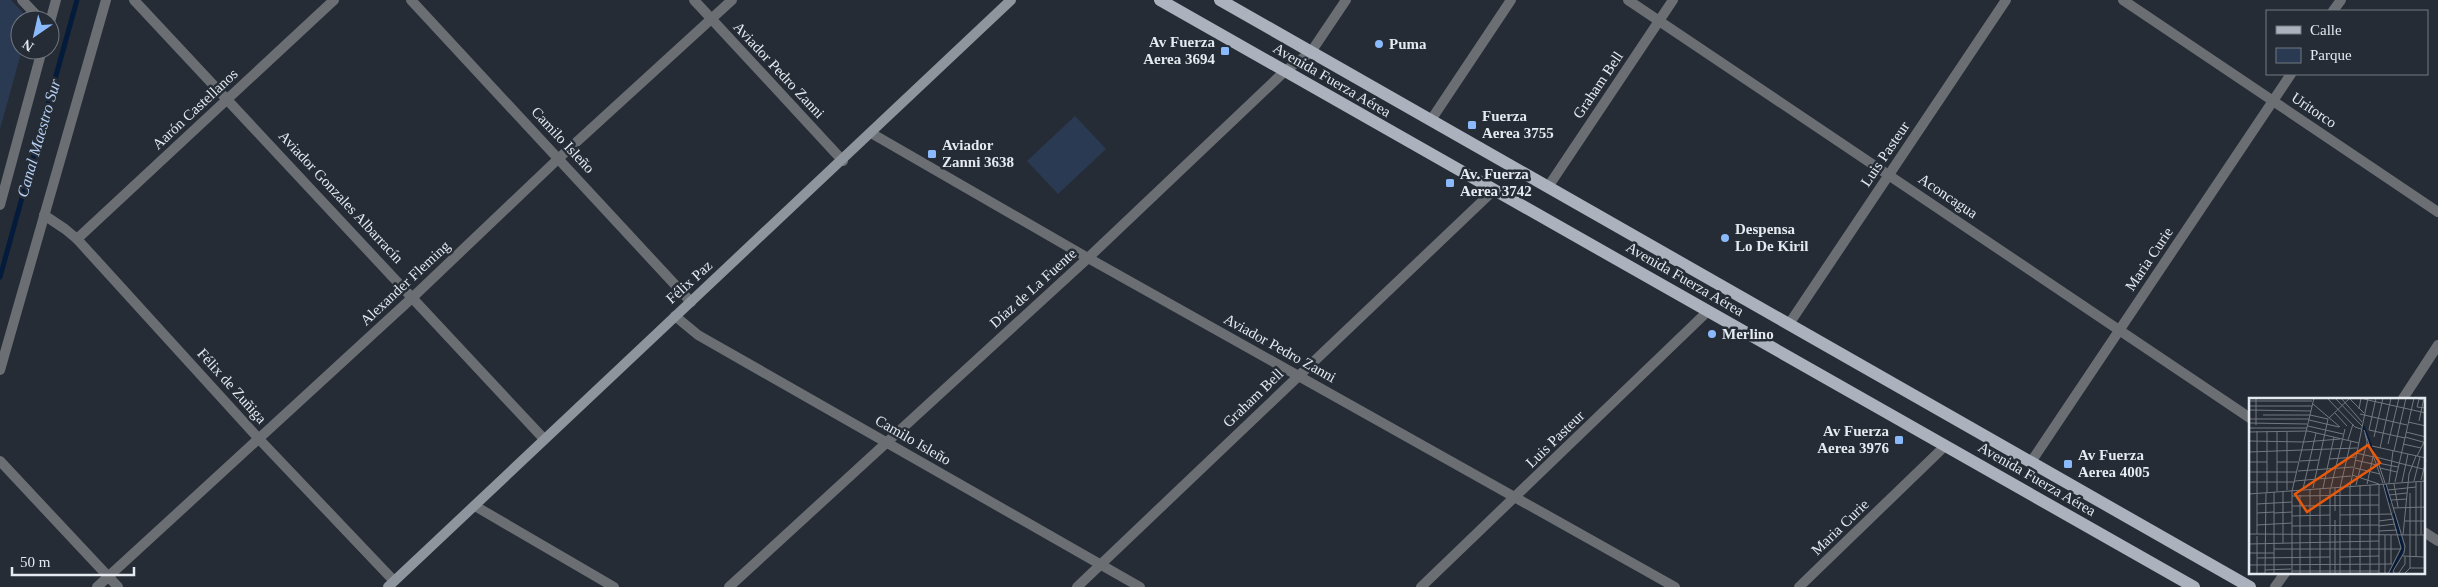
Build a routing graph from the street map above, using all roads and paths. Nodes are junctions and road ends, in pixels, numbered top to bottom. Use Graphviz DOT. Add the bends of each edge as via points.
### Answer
graph roads {
  1 [pos="22,0"];
  2 [pos="106,0"];
  3 [pos="134,0"];
  4 [pos="334,0"];
  5 [pos="411,0"];
  6 [pos="694,0"];
  7 [pos="732,0"];
  8 [pos="1011,0"];
  9 [pos="1160,0"];
  10 [pos="1220,0"];
  11 [pos="1346,0"];
  12 [pos="1511,0"];
  13 [pos="1628,0"];
  14 [pos="1673,0"];
  15 [pos="2006,0"];
  16 [pos="2123,0"];
  17 [pos="32,10"];
  18 [pos="712,19"];
  19 [pos="1659,21"];
  20 [pos="1311,52"];
  21 [pos="39,60"];
  22 [pos="1285,71"];
  23 [pos="2290,75"];
  24 [pos="228,98"];
  25 [pos="2273,101"];
  26 [pos="1431,120"];
  27 [pos="871,133"];
  28 [pos="559,158"];
  29 [pos="843,161"];
  30 [pos="1889,175"];
  31 [pos="3,180"];
  32 [pos="1548,187"];
  33 [pos="1494,190"];
  34 [pos="0,205"];
  35 [pos="2438,212"];
  36 [pos="44,216"];
  37 [pos="77,240"];
  38 [pos="1088,258"];
  39 [pos="413,297"];
  40 [pos="691,302"];
  41 [pos="1708,311"];
  42 [pos="675,316"];
  43 [pos="1789,324"];
  44 [pos="2120,330"];
  45 [pos="2438,345"];
  46 [pos="0,370"];
  47 [pos="1299,376"];
  48 [pos="2403,398"];
  49 [pos="2249,417"];
  50 [pos="544,438"];
  51 [pos="260,439"];
  52 [pos="886,442"];
  53 [pos="1945,446"];
  54 [pos="0,461"];
  55 [pos="2031,462"];
  56 [pos="1517,498"];
  57 [pos="475,506"];
  58 [pos="2426,533"];
  59 [pos="2438,541"];
  60 [pos="1100,565"];
  61 [pos="2284,574"];
  62 [pos="109,577"];
  63 [pos="391,584"];
  64 [pos="2188,586"];
  65 [pos="97,587"];
  66 [pos="118,587"];
  67 [pos="614,587"];
  68 [pos="729,587"];
  69 [pos="1077,587"];
  70 [pos="1140,587"];
  71 [pos="1421,587"];
  72 [pos="1675,587"];
  73 [pos="1800,587"];
  74 [pos="2250,587"];
  75 [pos="2275,587"];
  1 -- 17 [label="street"];
  2 -- 36 [label="street"];
  3 -- 24 [label="street, Aviador Gonzales Albarracín"];
  4 -- 24 [label="street, Aarón Castellanos"];
  5 -- 28 [label="street, Camilo Isleño"];
  6 -- 18 [label="street, Aviador Pedro Zanni"];
  7 -- 18 [label="street, Alexander Fleming"];
  8 -- 27 [label="main road, Félix Paz"];
  9 -- 22 [label="main road, Avenida Fuerza Aérea"];
  10 -- 20 [label="main road, Avenida Fuerza Aérea"];
  11 -- 20 [label="street, Díaz de La Fuente"];
  12 -- 26 [label="street"];
  13 -- 19 [label="street, Aconcagua"];
  14 -- 19 [label="street, Graham Bell"];
  15 -- 30 [label="street, Luis Pasteur"];
  16 -- 25 [label="street, Uritorco"];
  18 -- 28 [label="street, Alexander Fleming"];
  18 -- 29 [label="street, Aviador Pedro Zanni"];
  19 -- 30 [label="street, Aconcagua"];
  19 -- 32 [label="street, Graham Bell"];
  20 -- 22 [label="street, Díaz de La Fuente"];
  20 -- 26 [label="main road, Avenida Fuerza Aérea"];
  21 -- 31 [label="street"];
  22 -- 33 [label="main road, Avenida Fuerza Aérea"];
  22 -- 38 [label="street, Díaz de La Fuente"];
  23 -- 25 [label="street, Maria Curie"];
  24 -- 37 [label="street, Aarón Castellanos"];
  24 -- 39 [label="street, Aviador Gonzales Albarracín"];
  25 -- 35 [label="street, Uritorco"];
  25 -- 44 [label="street, Maria Curie"];
  26 -- 32 [label="main road, Avenida Fuerza Aérea"];
  27 -- 29 [label="main road, Félix Paz"];
  27 -- 38 [label="street, Aviador Pedro Zanni"];
  28 -- 39 [label="street, Alexander Fleming"];
  28 -- 40 [label="street, Camilo Isleño"];
  29 -- 40 [label="main road, Félix Paz"];
  30 -- 43 [label="street, Luis Pasteur"];
  30 -- 44 [label="street, Aconcagua"];
  31 -- 34 [label="street"];
  32 -- 43 [label="main road, Avenida Fuerza Aérea"];
  33 -- 41 [label="main road, Avenida Fuerza Aérea"];
  33 -- 47 [label="street, Graham Bell"];
  36 -- 37 [label="street, Félix de Zuñiga"];
  36 -- 46 [label="street"];
  37 -- 51 [label="street, Félix de Zuñiga"];
  38 -- 47 [label="street, Aviador Pedro Zanni"];
  38 -- 52 [label="street, Díaz de La Fuente"];
  39 -- 50 [label="street, Aviador Gonzales Albarracín"];
  39 -- 51 [label="street, Alexander Fleming"];
  40 -- 42 [label="main road, Félix Paz"];
  41 -- 53 [label="main road, Avenida Fuerza Aérea"];
  41 -- 56 [label="street, Luis Pasteur"];
  42 -- 50 [label="main road, Félix Paz"];
  42 -- 52 [label="street, Camilo Isleño" via="698,335"];
  43 -- 55 [label="main road, Avenida Fuerza Aérea"];
  44 -- 49 [label="street, Aconcagua"];
  44 -- 55 [label="street, Maria Curie"];
  45 -- 48 [label="street"];
  47 -- 56 [label="street, Aviador Pedro Zanni"];
  47 -- 60 [label="street, Graham Bell"];
  50 -- 57 [label="main road, Félix Paz"];
  51 -- 62 [label="street, Alexander Fleming"];
  51 -- 63 [label="street, Félix de Zuñiga"];
  52 -- 60 [label="street, Camilo Isleño"];
  52 -- 68 [label="street, Díaz de La Fuente"];
  53 -- 64 [label="main road, Avenida Fuerza Aérea"];
  53 -- 73 [label="street, Maria Curie"];
  54 -- 62 [label="street"];
  55 -- 74 [label="main road, Avenida Fuerza Aérea"];
  56 -- 71 [label="street, Luis Pasteur"];
  56 -- 72 [label="street, Aviador Pedro Zanni"];
  57 -- 63 [label="main road, Félix Paz"];
  57 -- 67 [label="street"];
  58 -- 59 [label="street"];
  60 -- 69 [label="street, Graham Bell"];
  60 -- 70 [label="street, Camilo Isleño"];
  61 -- 75 [label="street"];
  62 -- 65 [label="street, Alexander Fleming"];
  62 -- 66 [label="street"];
}
